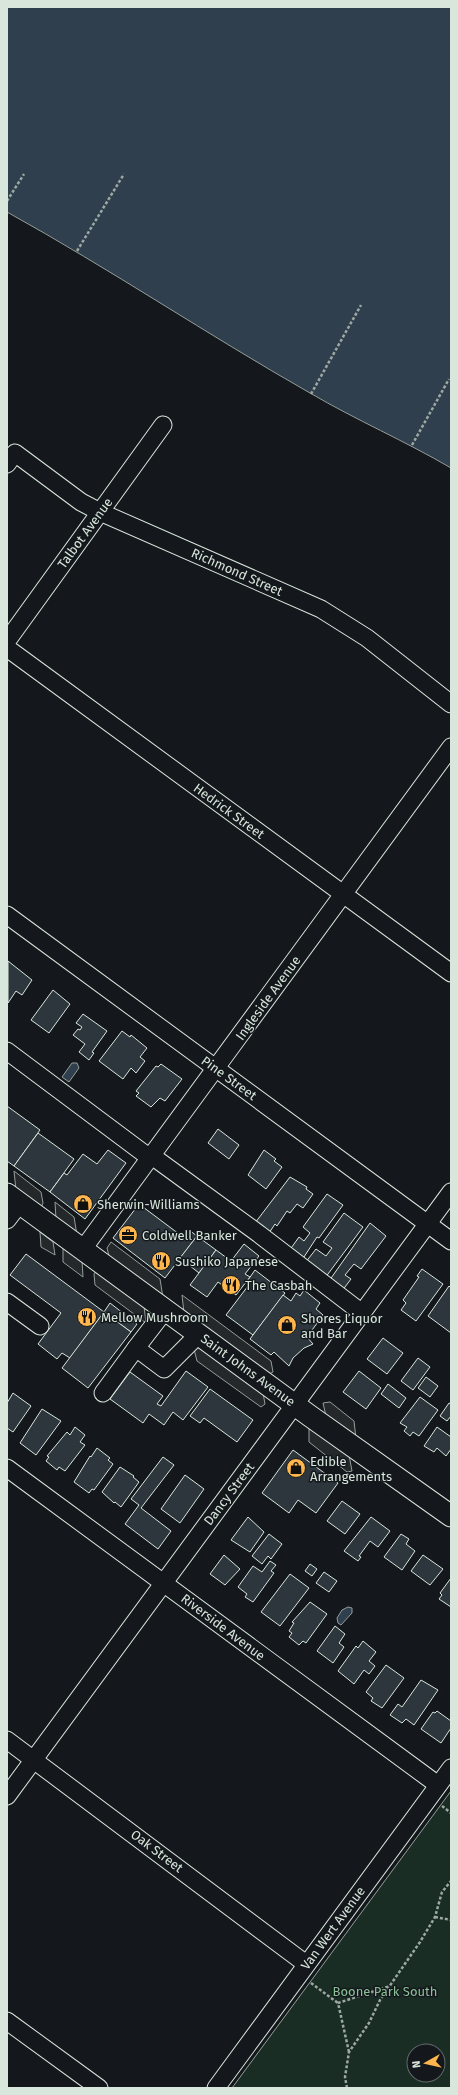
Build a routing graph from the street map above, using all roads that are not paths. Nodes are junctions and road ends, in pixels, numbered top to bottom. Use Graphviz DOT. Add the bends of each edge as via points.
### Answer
graph roads {
  1 [pos="163,425"];
  2 [pos="11,458"];
  3 [pos="100,512"];
  4 [pos="7,641"];
  5 [pos="7,648"];
  6 [pos="451,704"];
  7 [pos="451,747"];
  8 [pos="344,894"];
  9 [pos="7,915"];
  10 [pos="451,973"];
  11 [pos="7,1051"];
  12 [pos="216,1068"];
  13 [pos="151,1157"];
  14 [pos="451,1192"];
  15 [pos="13,1198"];
  16 [pos="7,1220"];
  17 [pos="427,1223"];
  18 [pos="451,1241"];
  19 [pos="83,1249"];
  20 [pos="7,1302"];
  21 [pos="166,1310"];
  22 [pos="362,1313"];
  23 [pos="40,1326"];
  24 [pos="198,1334"];
  25 [pos="136,1348"];
  26 [pos="103,1393"];
  27 [pos="296,1404"];
  28 [pos="7,1468"];
  29 [pos="451,1516"];
  30 [pos="163,1582"];
  31 [pos="7,1740"];
  32 [pos="34,1759"];
  33 [pos="451,1768"];
  34 [pos="437,1794"];
  35 [pos="7,1796"];
  36 [pos="303,1969"];
  37 [pos="7,2021"];
  38 [pos="99,2088"];
  39 [pos="216,2088"];
  1 -- 3 [label="street, Talbot Avenue"];
  2 -- 3 [label="street, Richmond Street"];
  3 -- 4 [label="street, Talbot Avenue"];
  3 -- 6 [label="street, Richmond Street" via="320,609 367,638"];
  5 -- 8 [label="street, Hedrick Street"];
  7 -- 8 [label="street, Ingleside Avenue"];
  8 -- 10 [label="street, Hedrick Street"];
  8 -- 12 [label="street, Ingleside Avenue"];
  9 -- 12 [label="street, Pine Street"];
  11 -- 13 [label="street"];
  12 -- 13 [label="street, Ingleside Avenue"];
  12 -- 17 [label="street, Pine Street"];
  13 -- 19 [label="street, Ingleside Avenue"];
  13 -- 22 [label="street" via="260,1234"];
  14 -- 17 [label="street, Dancy Street"];
  15 -- 16 [label="street"];
  15 -- 19 [label="main road, Saint Johns Avenue"];
  17 -- 18 [label="street, Pine Street"];
  17 -- 22 [label="street, Dancy Street"];
  19 -- 21 [label="main road, Saint Johns Avenue"];
  20 -- 23 [label="street"];
  21 -- 24 [label="main road, Saint Johns Avenue"];
  21 -- 25 [label="street"];
  22 -- 27 [label="street, Dancy Street"];
  24 -- 25 [label="street" via="164,1369"];
  24 -- 27 [label="main road, Saint Johns Avenue"];
  25 -- 26 [label="street"];
  27 -- 29 [label="main road, Saint Johns Avenue"];
  27 -- 30 [label="street, Dancy Street"];
  28 -- 30 [label="street, Riverside Avenue"];
  30 -- 32 [label="street, Dancy Street"];
  30 -- 34 [label="street, Riverside Avenue"];
  31 -- 32 [label="street, Oak Street"];
  32 -- 35 [label="street, Dancy Street"];
  32 -- 36 [label="street, Oak Street"];
  33 -- 34 [label="street, Van Wert Avenue"];
  34 -- 36 [label="street, Van Wert Avenue"];
  36 -- 39 [label="street, Van Wert Avenue"];
  37 -- 38 [label="street"];
}
